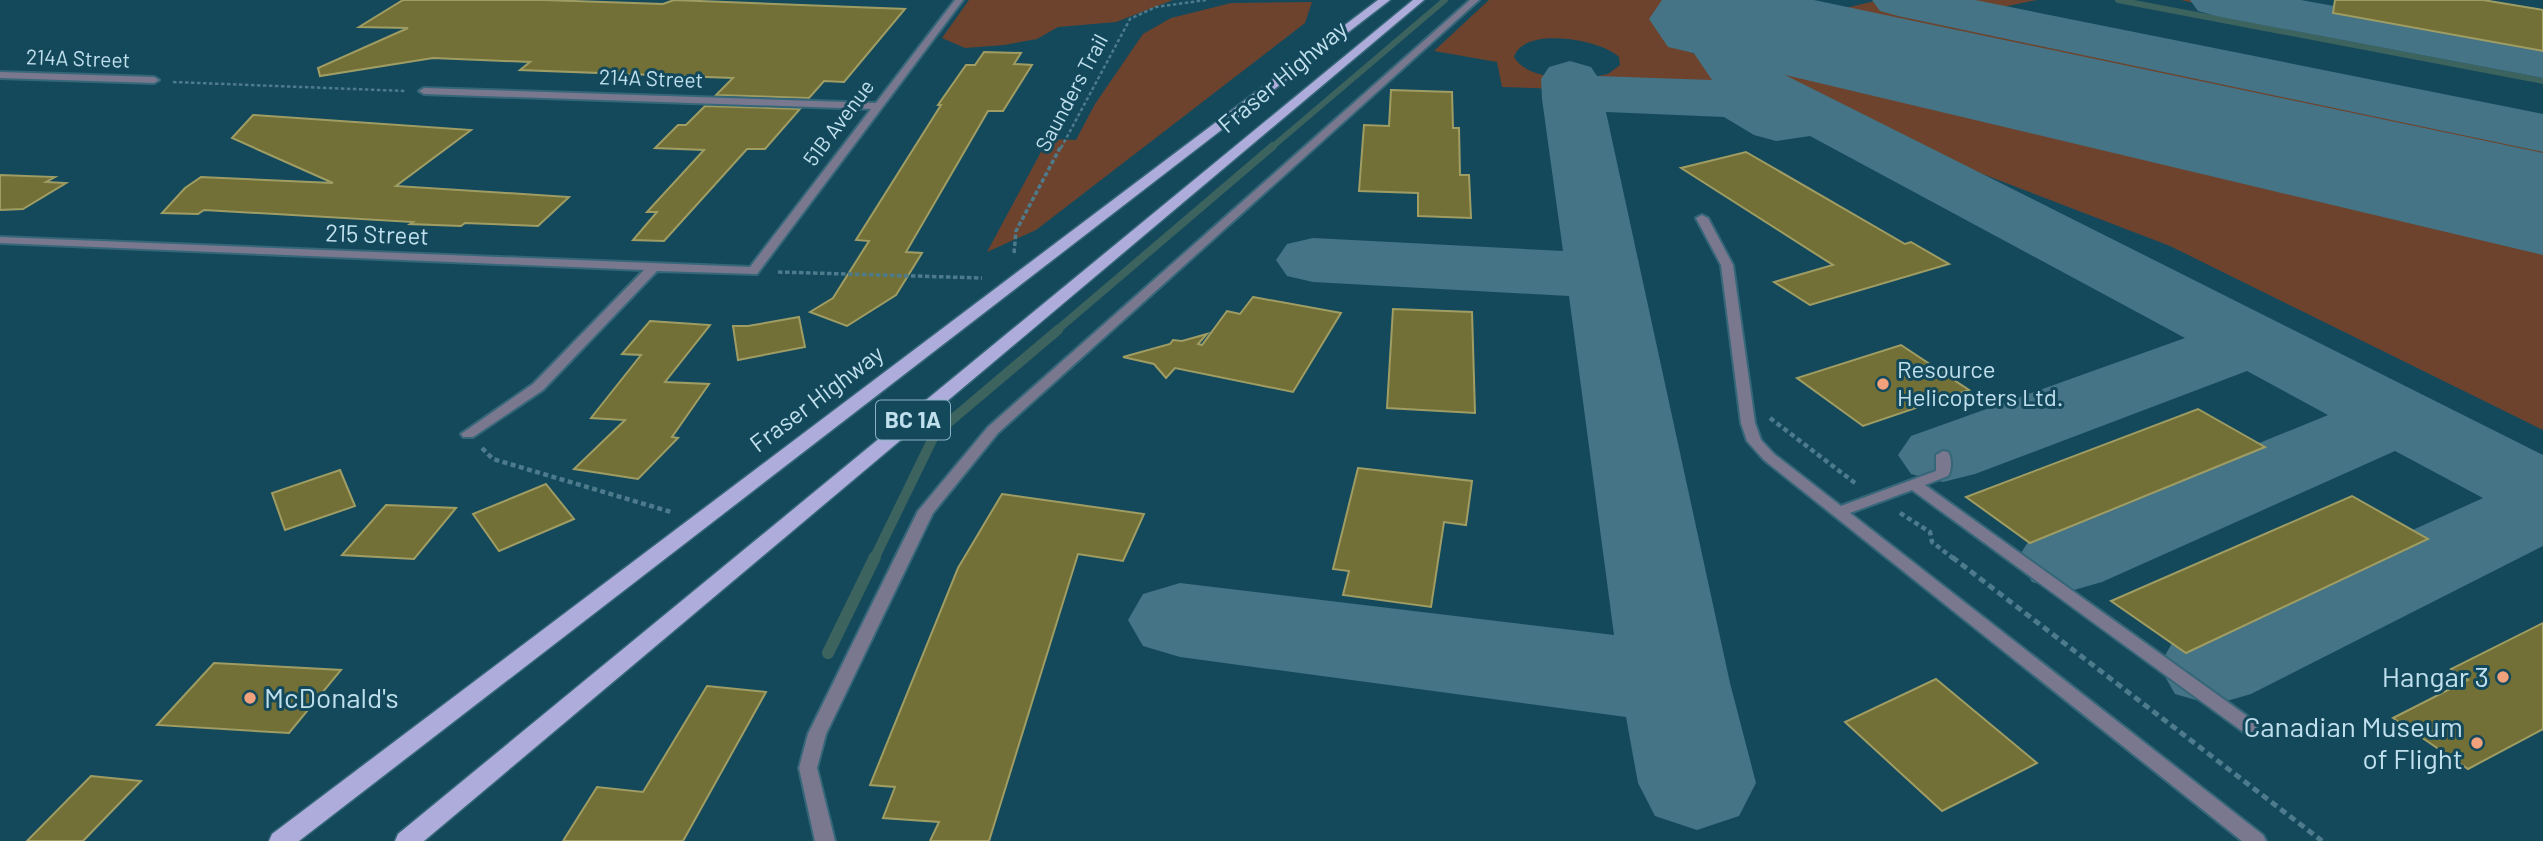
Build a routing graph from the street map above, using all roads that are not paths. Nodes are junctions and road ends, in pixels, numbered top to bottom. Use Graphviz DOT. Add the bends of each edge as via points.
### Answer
graph roads {
  1 [pos="958,0"];
  2 [pos="1385,0"];
  3 [pos="1419,0"];
  4 [pos="1475,0"];
  5 [pos="0,75"];
  6 [pos="154,80"];
  7 [pos="424,91"];
  8 [pos="877,106"];
  9 [pos="1702,218"];
  10 [pos="0,240"];
  11 [pos="653,268"];
  12 [pos="753,271"];
  13 [pos="468,434"];
  14 [pos="1944,455"];
  15 [pos="1914,484"];
  16 [pos="1839,512"];
  17 [pos="2248,726"];
  18 [pos="281,841"];
  19 [pos="407,841"];
  20 [pos="825,841"];
  21 [pos="2256,841"];
  1 -- 8 [label="street, 51B Avenue"];
  2 -- 18 [label="main road, Fraser Highway / BC 1A"];
  3 -- 19 [label="main road, Fraser Highway / BC 1A"];
  4 -- 20 [label="street" via="993,430 926,511 817,734 808,768"];
  5 -- 6 [label="street, 214A Street"];
  7 -- 8 [label="street, 214A Street"];
  8 -- 12 [label="street, 51B Avenue"];
  9 -- 16 [label="street" via="1727,265 1754,441"];
  10 -- 11 [label="street, 215 Street"];
  11 -- 12 [label="street, 215 Street"];
  11 -- 13 [label="street" via="538,387"];
  14 -- 15 [label="street" via="1944,473"];
  15 -- 16 [label="street"];
  15 -- 17 [label="street"];
  16 -- 21 [label="street"];
}
